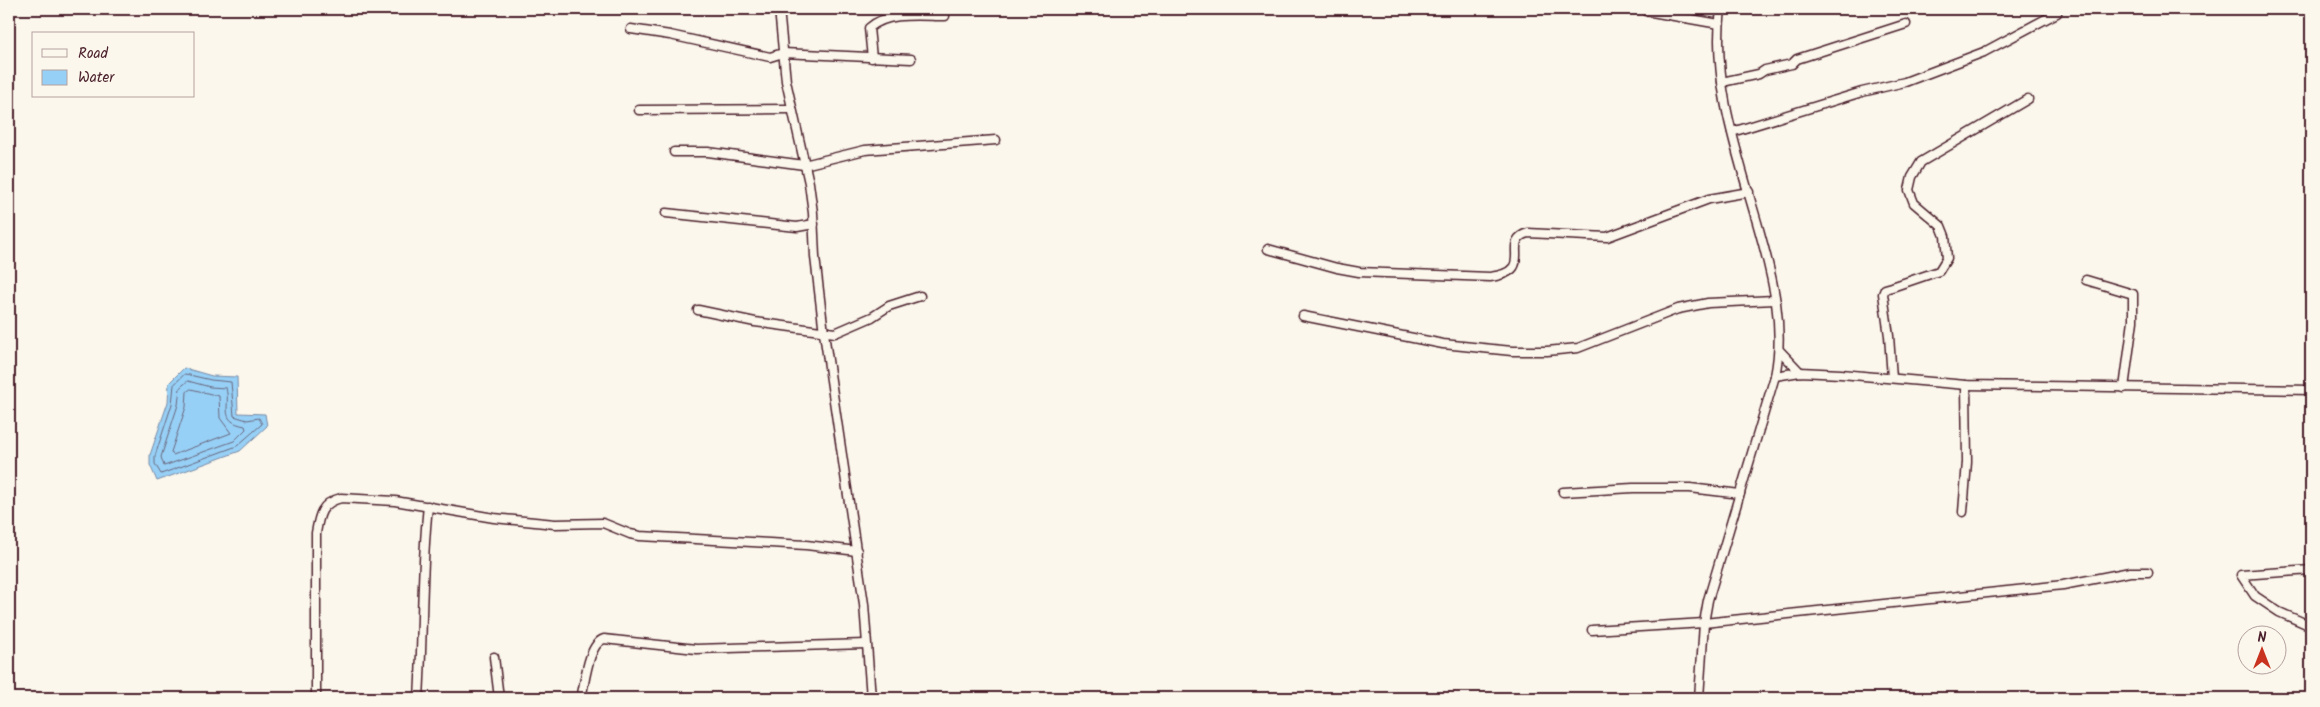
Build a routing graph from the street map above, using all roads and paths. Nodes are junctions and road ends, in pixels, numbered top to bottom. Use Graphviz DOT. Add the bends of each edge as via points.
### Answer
graph roads {
  1 [pos="779,9"];
  2 [pos="1721,9"];
  3 [pos="1646,11"];
  4 [pos="2057,13"];
  5 [pos="945,16"];
  6 [pos="1719,24"];
  7 [pos="1906,24"];
  8 [pos="631,30"];
  9 [pos="783,53"];
  10 [pos="872,58"];
  11 [pos="911,59"];
  12 [pos="1722,82"];
  13 [pos="2028,99"];
  14 [pos="638,110"];
  15 [pos="792,110"];
  16 [pos="1732,132"];
  17 [pos="996,140"];
  18 [pos="674,152"];
  19 [pos="804,165"];
  20 [pos="1749,192"];
  21 [pos="666,213"];
  22 [pos="814,224"];
  23 [pos="1268,250"];
  24 [pos="2086,280"];
  25 [pos="920,296"];
  26 [pos="1775,300"];
  27 [pos="698,310"];
  28 [pos="1303,316"];
  29 [pos="824,332"];
  30 [pos="1780,351"];
  31 [pos="1800,372"];
  32 [pos="1775,376"];
  33 [pos="1892,378"];
  34 [pos="1966,386"];
  35 [pos="2124,388"];
  36 [pos="2311,390"];
  37 [pos="1563,492"];
  38 [pos="1740,494"];
  39 [pos="428,506"];
  40 [pos="1963,512"];
  41 [pos="856,551"];
  42 [pos="2311,570"];
  43 [pos="2148,572"];
  44 [pos="1704,623"];
  45 [pos="2311,626"];
  46 [pos="1592,630"];
  47 [pos="866,644"];
  48 [pos="494,657"];
  49 [pos="316,698"];
  50 [pos="419,698"];
  51 [pos="499,698"];
  52 [pos="581,698"];
  53 [pos="871,698"];
  54 [pos="1699,698"];
  1 -- 9 [label="street"];
  2 -- 6 [label="street"];
  3 -- 6 [label="street"];
  4 -- 16 [label="street" via="1984,52 1905,82"];
  5 -- 10 [label="street" via="877,20 869,28"];
  6 -- 12 [label="street"];
  7 -- 12 [label="street" via="1797,59 1792,64"];
  8 -- 9 [label="street" via="670,35 770,57"];
  9 -- 10 [label="street"];
  9 -- 15 [label="street"];
  10 -- 11 [label="street"];
  12 -- 16 [label="street"];
  13 -- 33 [label="street" via="1921,162 1912,177 1909,190 1914,202 1941,226 1947,258 1939,271 1885,289 1882,294"];
  14 -- 15 [label="street"];
  15 -- 19 [label="street"];
  16 -- 20 [label="street"];
  17 -- 19 [label="street" via="865,150"];
  18 -- 19 [label="street" via="708,152"];
  19 -- 22 [label="street"];
  20 -- 23 [label="street" via="1709,199 1607,237 1523,234 1516,243 1516,265 1499,276 1359,272"];
  20 -- 26 [label="street" via="1771,271"];
  21 -- 22 [label="street" via="797,227"];
  22 -- 29 [label="street"];
  24 -- 35 [label="street" via="2133,294 2133,321"];
  25 -- 29 [label="street" via="888,306 872,317 835,333"];
  26 -- 28 [label="street" via="1708,303 1678,309 1586,345 1547,351 1443,344"];
  26 -- 30 [label="street"];
  27 -- 29 [label="street"];
  29 -- 41 [label="street"];
  30 -- 31 [label="street"];
  30 -- 32 [label="street"];
  31 -- 32 [label="street"];
  31 -- 33 [label="street"];
  32 -- 38 [label="street"];
  33 -- 34 [label="street"];
  34 -- 35 [label="street"];
  34 -- 40 [label="street" via="1967,462"];
  35 -- 36 [label="street"];
  37 -- 38 [label="street" via="1690,488"];
  38 -- 44 [label="street"];
  39 -- 41 [label="street" via="494,518 555,524 603,523 640,536 806,545"];
  39 -- 49 [label="street" via="341,498 320,511 315,553"];
  39 -- 50 [label="street" via="423,550"];
  41 -- 47 [label="street"];
  42 -- 45 [label="street" via="2241,575 2255,596 2279,612"];
  43 -- 44 [label="street" via="2130,572 2063,585"];
  44 -- 46 [label="street"];
  44 -- 54 [label="street"];
  47 -- 52 [label="street" via="696,649 604,639 596,643 591,654"];
  47 -- 53 [label="street"];
  48 -- 51 [label="street"];
}
